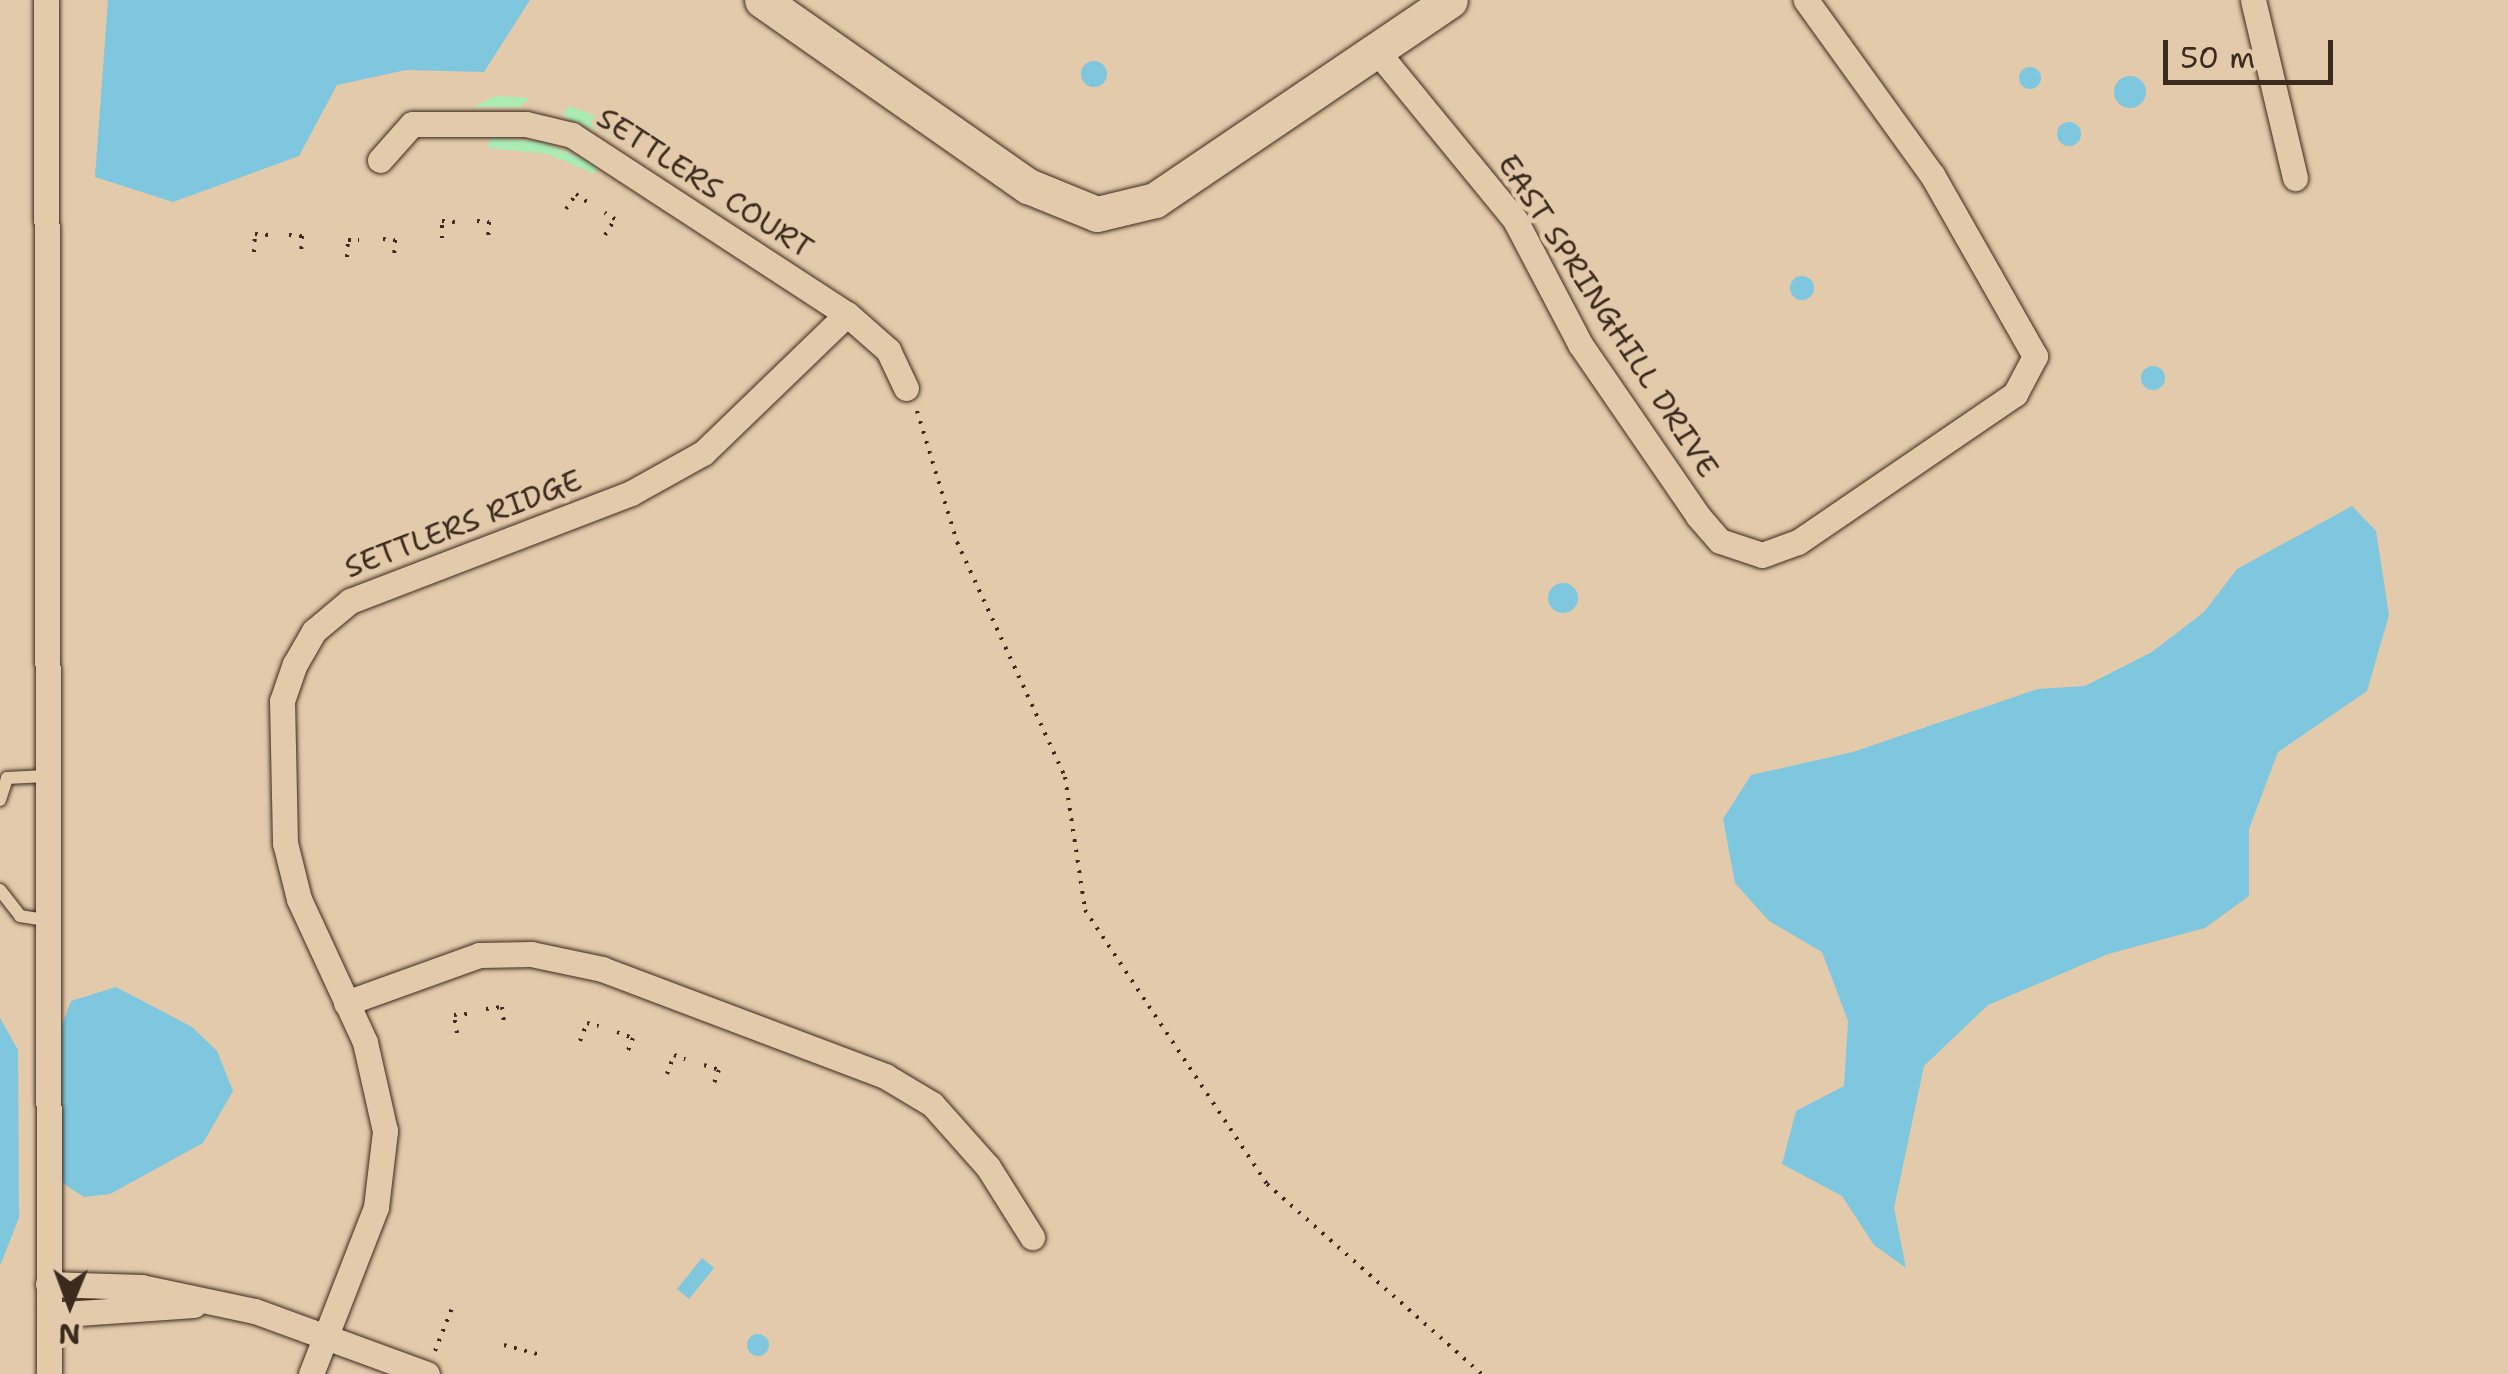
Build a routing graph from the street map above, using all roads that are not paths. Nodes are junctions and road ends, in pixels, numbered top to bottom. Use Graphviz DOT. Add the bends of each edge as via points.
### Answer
graph roads {
  1 [pos="46,0"];
  2 [pos="762,0"];
  3 [pos="1450,0"];
  4 [pos="1806,0"];
  5 [pos="2253,0"];
  6 [pos="1376,50"];
  7 [pos="380,160"];
  8 [pos="2295,178"];
  9 [pos="848,314"];
  10 [pos="906,388"];
  11 [pos="46,776"];
  12 [pos="4,778"];
  13 [pos="0,800"];
  14 [pos="0,890"];
  15 [pos="46,920"];
  16 [pos="346,1003"];
  17 [pos="1032,1237"];
  18 [pos="48,1284"];
  19 [pos="199,1304"];
  20 [pos="49,1315"];
  21 [pos="327,1333"];
  22 [pos="49,1374"];
  23 [pos="311,1374"];
  24 [pos="426,1374"];
  1 -- 11 [label="street"];
  2 -- 6 [label="street" via="1028,186 1098,214 1155,200"];
  3 -- 6 [label="street"];
  4 -- 6 [label="street, EAST SPRINGHILL DRIVE" via="1932,176 2034,345 2025,386 1785,549 1753,555 1720,541 1580,344 1515,220"];
  5 -- 8 [label="street"];
  7 -- 9 [label="street, SETTLERS COURT" via="412,124 526,124 572,135"];
  9 -- 10 [label="street, SETTLERS COURT" via="888,350"];
  9 -- 16 [label="street, SETTLERS RIDGE" via="754,413 698,456 632,493 396,579 314,631 282,702 286,842 299,900"];
  11 -- 12 [label="lane"];
  11 -- 15 [label="street"];
  12 -- 13 [label="lane"];
  14 -- 15 [label="lane" via="20,916"];
  15 -- 18 [label="street"];
  16 -- 17 [label="street" via="479,955 531,954 602,969 885,1076 932,1104 985,1163"];
  16 -- 21 [label="street, SETTLERS RIDGE" via="380,1086 385,1150 376,1207"];
  18 -- 19 [label="street" via="142,1287"];
  18 -- 20 [label="street"];
  19 -- 20 [label="street"];
  19 -- 21 [label="street"];
  20 -- 22 [label="street"];
  21 -- 23 [label="street, SETTLERS RIDGE"];
  21 -- 24 [label="street"];
}
